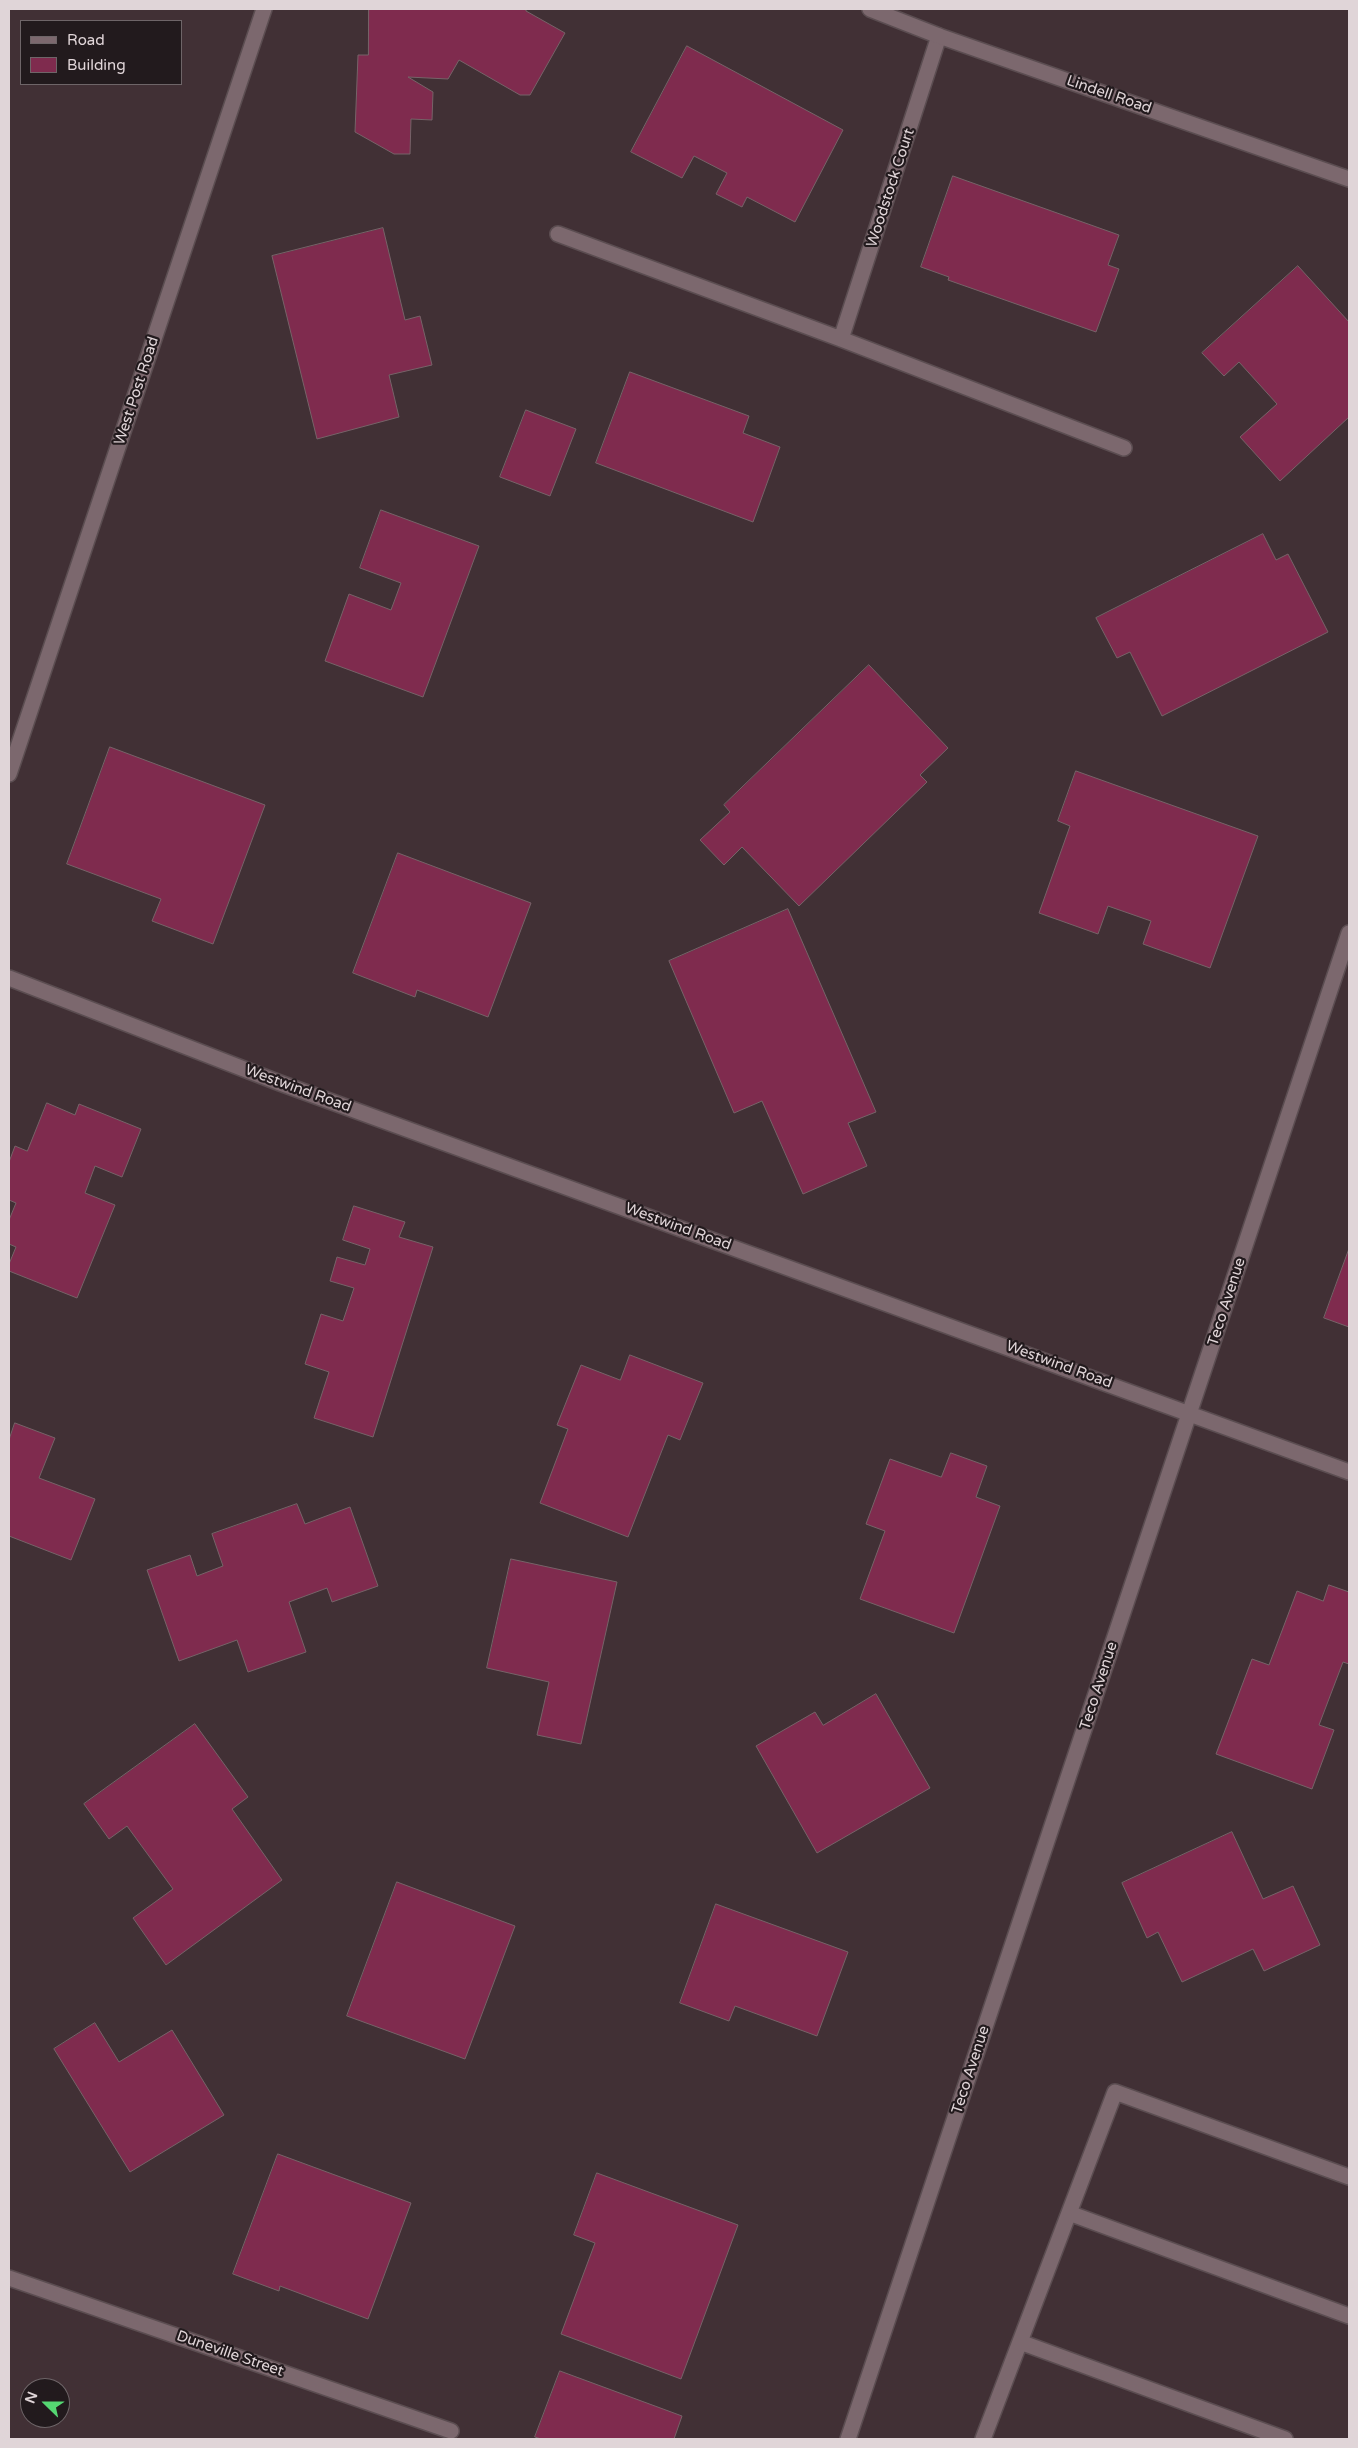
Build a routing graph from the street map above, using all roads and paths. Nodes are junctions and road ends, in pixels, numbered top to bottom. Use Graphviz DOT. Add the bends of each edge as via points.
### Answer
graph roads {
  1 [pos="264,9"];
  2 [pos="870,9"];
  3 [pos="939,36"];
  4 [pos="1349,179"];
  5 [pos="558,234"];
  6 [pos="841,339"];
  7 [pos="1124,448"];
  8 [pos="9,774"];
  9 [pos="1349,933"];
  10 [pos="9,978"];
  11 [pos="1191,1413"];
  12 [pos="1349,1472"];
  13 [pos="1349,2177"];
  14 [pos="1069,2213"];
  15 [pos="9,2278"];
  16 [pos="1349,2316"];
  17 [pos="1020,2342"];
  18 [pos="451,2431"];
  19 [pos="848,2439"];
  20 [pos="983,2439"];
  21 [pos="1285,2439"];
  1 -- 8 [label="street, West Post Road"];
  2 -- 3 [label="street, Lindell Road"];
  3 -- 4 [label="street, Lindell Road"];
  3 -- 6 [label="street, Woodstock Court"];
  5 -- 6 [label="street"];
  6 -- 7 [label="street"];
  9 -- 11 [label="street, Teco Avenue"];
  10 -- 11 [label="street, Westwind Road" via="280,1083"];
  11 -- 12 [label="street, Westwind Road"];
  11 -- 19 [label="street, Teco Avenue"];
  13 -- 14 [label="street" via="1115,2092"];
  14 -- 16 [label="street"];
  14 -- 17 [label="street"];
  15 -- 18 [label="street, Duneville Street"];
  17 -- 20 [label="street"];
  17 -- 21 [label="street"];
}
